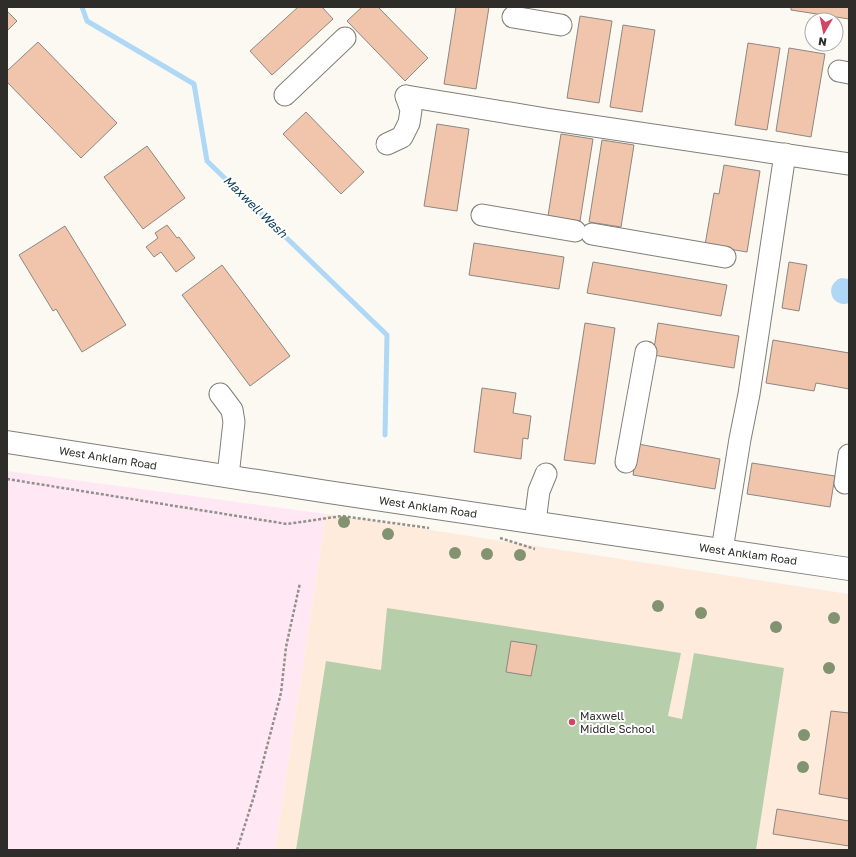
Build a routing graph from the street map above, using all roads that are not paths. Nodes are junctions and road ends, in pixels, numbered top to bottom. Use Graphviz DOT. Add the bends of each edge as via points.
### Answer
graph roads {
  1 [pos="513,17"];
  2 [pos="561,24"];
  3 [pos="345,38"];
  4 [pos="285,95"];
  5 [pos="387,144"];
  6 [pos="785,154"];
  7 [pos="849,164"];
  8 [pos="482,215"];
  9 [pos="725,257"];
  10 [pos="646,352"];
  11 [pos="220,394"];
  12 [pos="7,442"];
  13 [pos="849,455"];
  14 [pos="626,462"];
  15 [pos="546,474"];
  16 [pos="228,476"];
  17 [pos="845,483"];
  18 [pos="535,522"];
  19 [pos="722,550"];
  20 [pos="849,569"];
  1 -- 2 [label="street"];
  3 -- 4 [label="street"];
  5 -- 6 [label="street" via="402,137 409,123 411,110 406,96"];
  6 -- 7 [label="street"];
  6 -- 19 [label="street" via="749,394"];
  8 -- 9 [label="street"];
  10 -- 14 [label="street"];
  11 -- 16 [label="street" via="232,410 234,422"];
  12 -- 16 [label="main road, West Anklam Road"];
  13 -- 17 [label="street"];
  15 -- 18 [label="street" via="539,491"];
  16 -- 18 [label="main road, West Anklam Road"];
  18 -- 19 [label="main road, West Anklam Road"];
  19 -- 20 [label="main road, West Anklam Road"];
}
